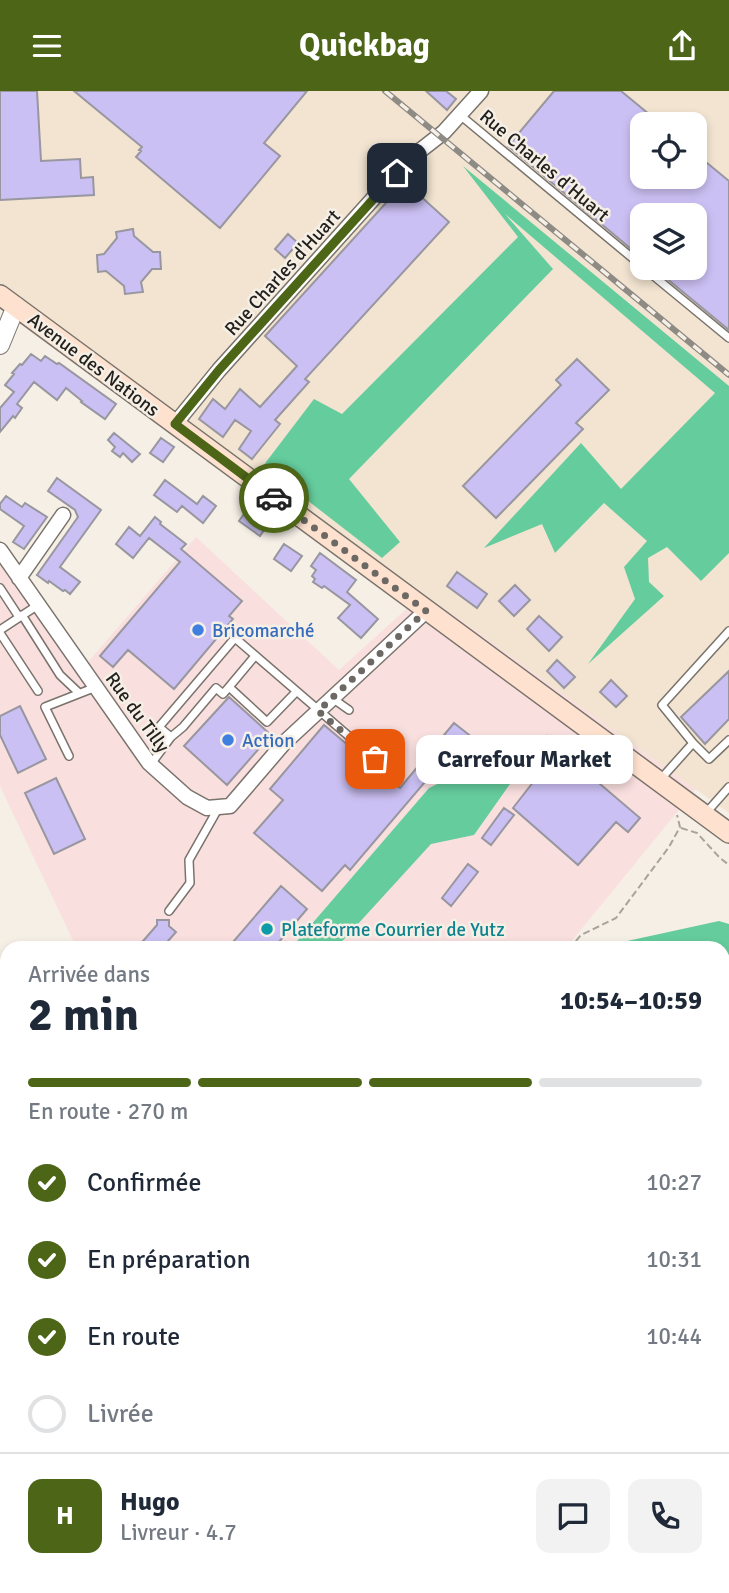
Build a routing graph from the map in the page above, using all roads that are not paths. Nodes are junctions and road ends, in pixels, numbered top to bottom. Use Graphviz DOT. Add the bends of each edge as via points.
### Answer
graph roads {
  1 [pos="481,91"];
  2 [pos="460,115"];
  3 [pos="630,256"];
  4 [pos="659,280"];
  5 [pos="8,300"];
  6 [pos="729,338"];
  7 [pos="0,345"];
  8 [pos="175,424"];
  9 [pos="63,515"];
  10 [pos="0,550"];
  11 [pos="19,578"];
  12 [pos="0,588"];
  13 [pos="38,605"];
  14 [pos="426,611"];
  15 [pos="20,616"];
  16 [pos="0,631"];
  17 [pos="729,631"];
  18 [pos="255,656"];
  19 [pos="96,687"];
  20 [pos="229,687"];
  21 [pos="38,691"];
  22 [pos="296,692"];
  23 [pos="79,693"];
  24 [pos="332,698"];
  25 [pos="349,710"];
  26 [pos="318,711"];
  27 [pos="171,737"];
  28 [pos="729,740"];
  29 [pos="693,743"];
  30 [pos="69,756"];
  31 [pos="150,764"];
  32 [pos="395,776"];
  33 [pos="658,782"];
  34 [pos="729,787"];
  35 [pos="219,807"];
  36 [pos="704,815"];
  37 [pos="729,834"];
  38 [pos="169,911"];
  1 -- 2 [label="street, Rue Charles d'Huart"];
  2 -- 3 [label="lane, Rue Charles d’Huart"];
  2 -- 8 [label="street, Rue Charles d'Huart" via="408,160"];
  4 -- 6 [label="lane, Rue Charles d’Huart"];
  5 -- 7 [label="street"];
  5 -- 8 [label="main road, Avenue des Nations"];
  8 -- 14 [label="main road, Avenue des Nations"];
  9 -- 11 [label="street"];
  10 -- 11 [label="street, Rue du Tilly"];
  11 -- 13 [label="street, Rue du Tilly"];
  12 -- 15 [label="lane"];
  13 -- 15 [label="lane"];
  13 -- 19 [label="street, Rue du Tilly"];
  14 -- 24 [label="street"];
  14 -- 33 [label="main road, Avenue des Nations"];
  15 -- 16 [label="lane"];
  15 -- 23 [label="lane" via="60,675"];
  16 -- 21 [label="lane"];
  17 -- 29 [label="lane" via="662,705"];
  18 -- 20 [label="lane"];
  18 -- 22 [label="lane"];
  18 -- 27 [label="lane" via="234,638 159,727"];
  19 -- 23 [label="lane"];
  19 -- 31 [label="street, Rue du Tilly"];
  20 -- 22 [label="lane" via="267,722"];
  20 -- 27 [label="lane" via="223,694 216,688"];
  22 -- 26 [label="lane"];
  23 -- 30 [label="lane" via="45,707"];
  24 -- 25 [label="lane"];
  24 -- 26 [label="street"];
  26 -- 32 [label="lane"];
  26 -- 35 [label="street" via="230,806"];
  27 -- 31 [label="lane"];
  28 -- 29 [label="lane" via="709,759"];
  29 -- 33 [label="lane"];
  31 -- 35 [label="street, Rue du Tilly" via="187,797 207,808"];
  33 -- 36 [label="main road, Avenue des Nations"];
  34 -- 36 [label="lane"];
  35 -- 38 [label="lane" via="190,860 190,883"];
  36 -- 37 [label="main road, Avenue des Nations"];
}
